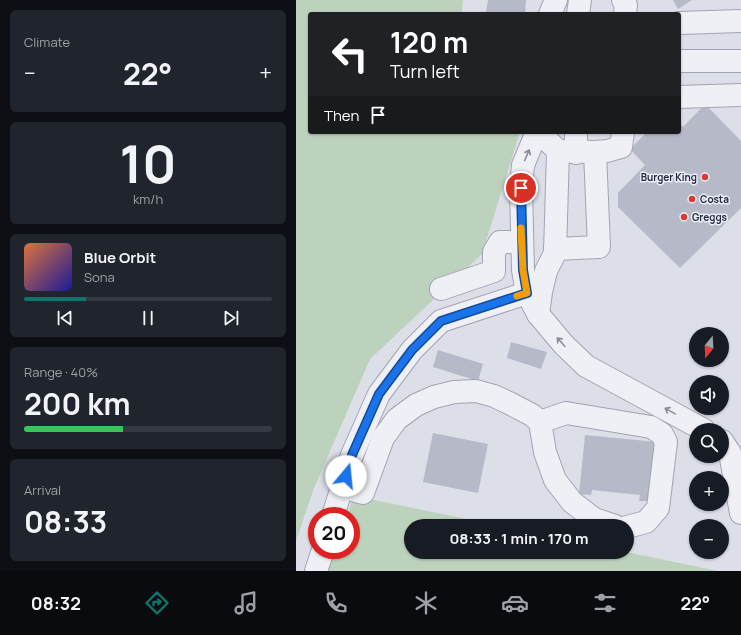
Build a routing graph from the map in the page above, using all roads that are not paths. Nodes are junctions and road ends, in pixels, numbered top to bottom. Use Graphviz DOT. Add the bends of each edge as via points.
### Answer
graph roads {
  1 [pos="556,0"];
  2 [pos="580,0"];
  3 [pos="551,12"];
  4 [pos="578,12"];
  5 [pos="741,21"];
  6 [pos="681,23"];
  7 [pos="741,60"];
  8 [pos="681,61"];
  9 [pos="741,95"];
  10 [pos="681,97"];
  11 [pos="537,134"];
  12 [pos="543,134"];
  13 [pos="622,134"];
  14 [pos="576,147"];
  15 [pos="522,242"];
  16 [pos="555,249"];
  17 [pos="440,289"];
  18 [pos="527,293"];
  19 [pos="538,314"];
  20 [pos="540,422"];
  21 [pos="691,423"];
  22 [pos="729,452"];
  23 [pos="342,487"];
  24 [pos="336,507"];
  25 [pos="741,513"];
  26 [pos="594,519"];
  27 [pos="634,525"];
  28 [pos="320,559"];
  29 [pos="316,571"];
  1 -- 3 [label="lane"];
  2 -- 4 [label="lane"];
  5 -- 6 [label="lane"];
  7 -- 8 [label="lane"];
  9 -- 10 [label="lane"];
  15 -- 11 [label="lane, one-way" via="523,164"];
  12 -- 14 [label="lane"];
  13 -- 14 [label="lane" via="621,147 607,151"];
  14 -- 16 [label="lane"];
  14 -- 16 [label="lane" via="599,248"];
  15 -- 17 [label="lane" via="500,242 494,252 494,271"];
  15 -- 18 [label="lane"];
  16 -- 19 [label="lane" via="546,271"];
  18 -- 19 [label="lane"];
  18 -- 23 [label="lane" via="441,321 412,350 379,394 352,455"];
  21 -- 19 [label="lane, one-way" via="586,366"];
  20 -- 23 [label="lane" via="509,403 476,391 454,392 434,397 416,405 397,419 384,438 363,493"];
  20 -- 26 [label="lane" via="545,452 555,480 572,502"];
  20 -- 27 [label="lane" via="566,413 650,427 662,434 666,442 658,508 646,522"];
  22 -- 25 [label="lane"];
  23 -- 24 [label="lane"];
  28 -- 29 [label="lane"];
}
